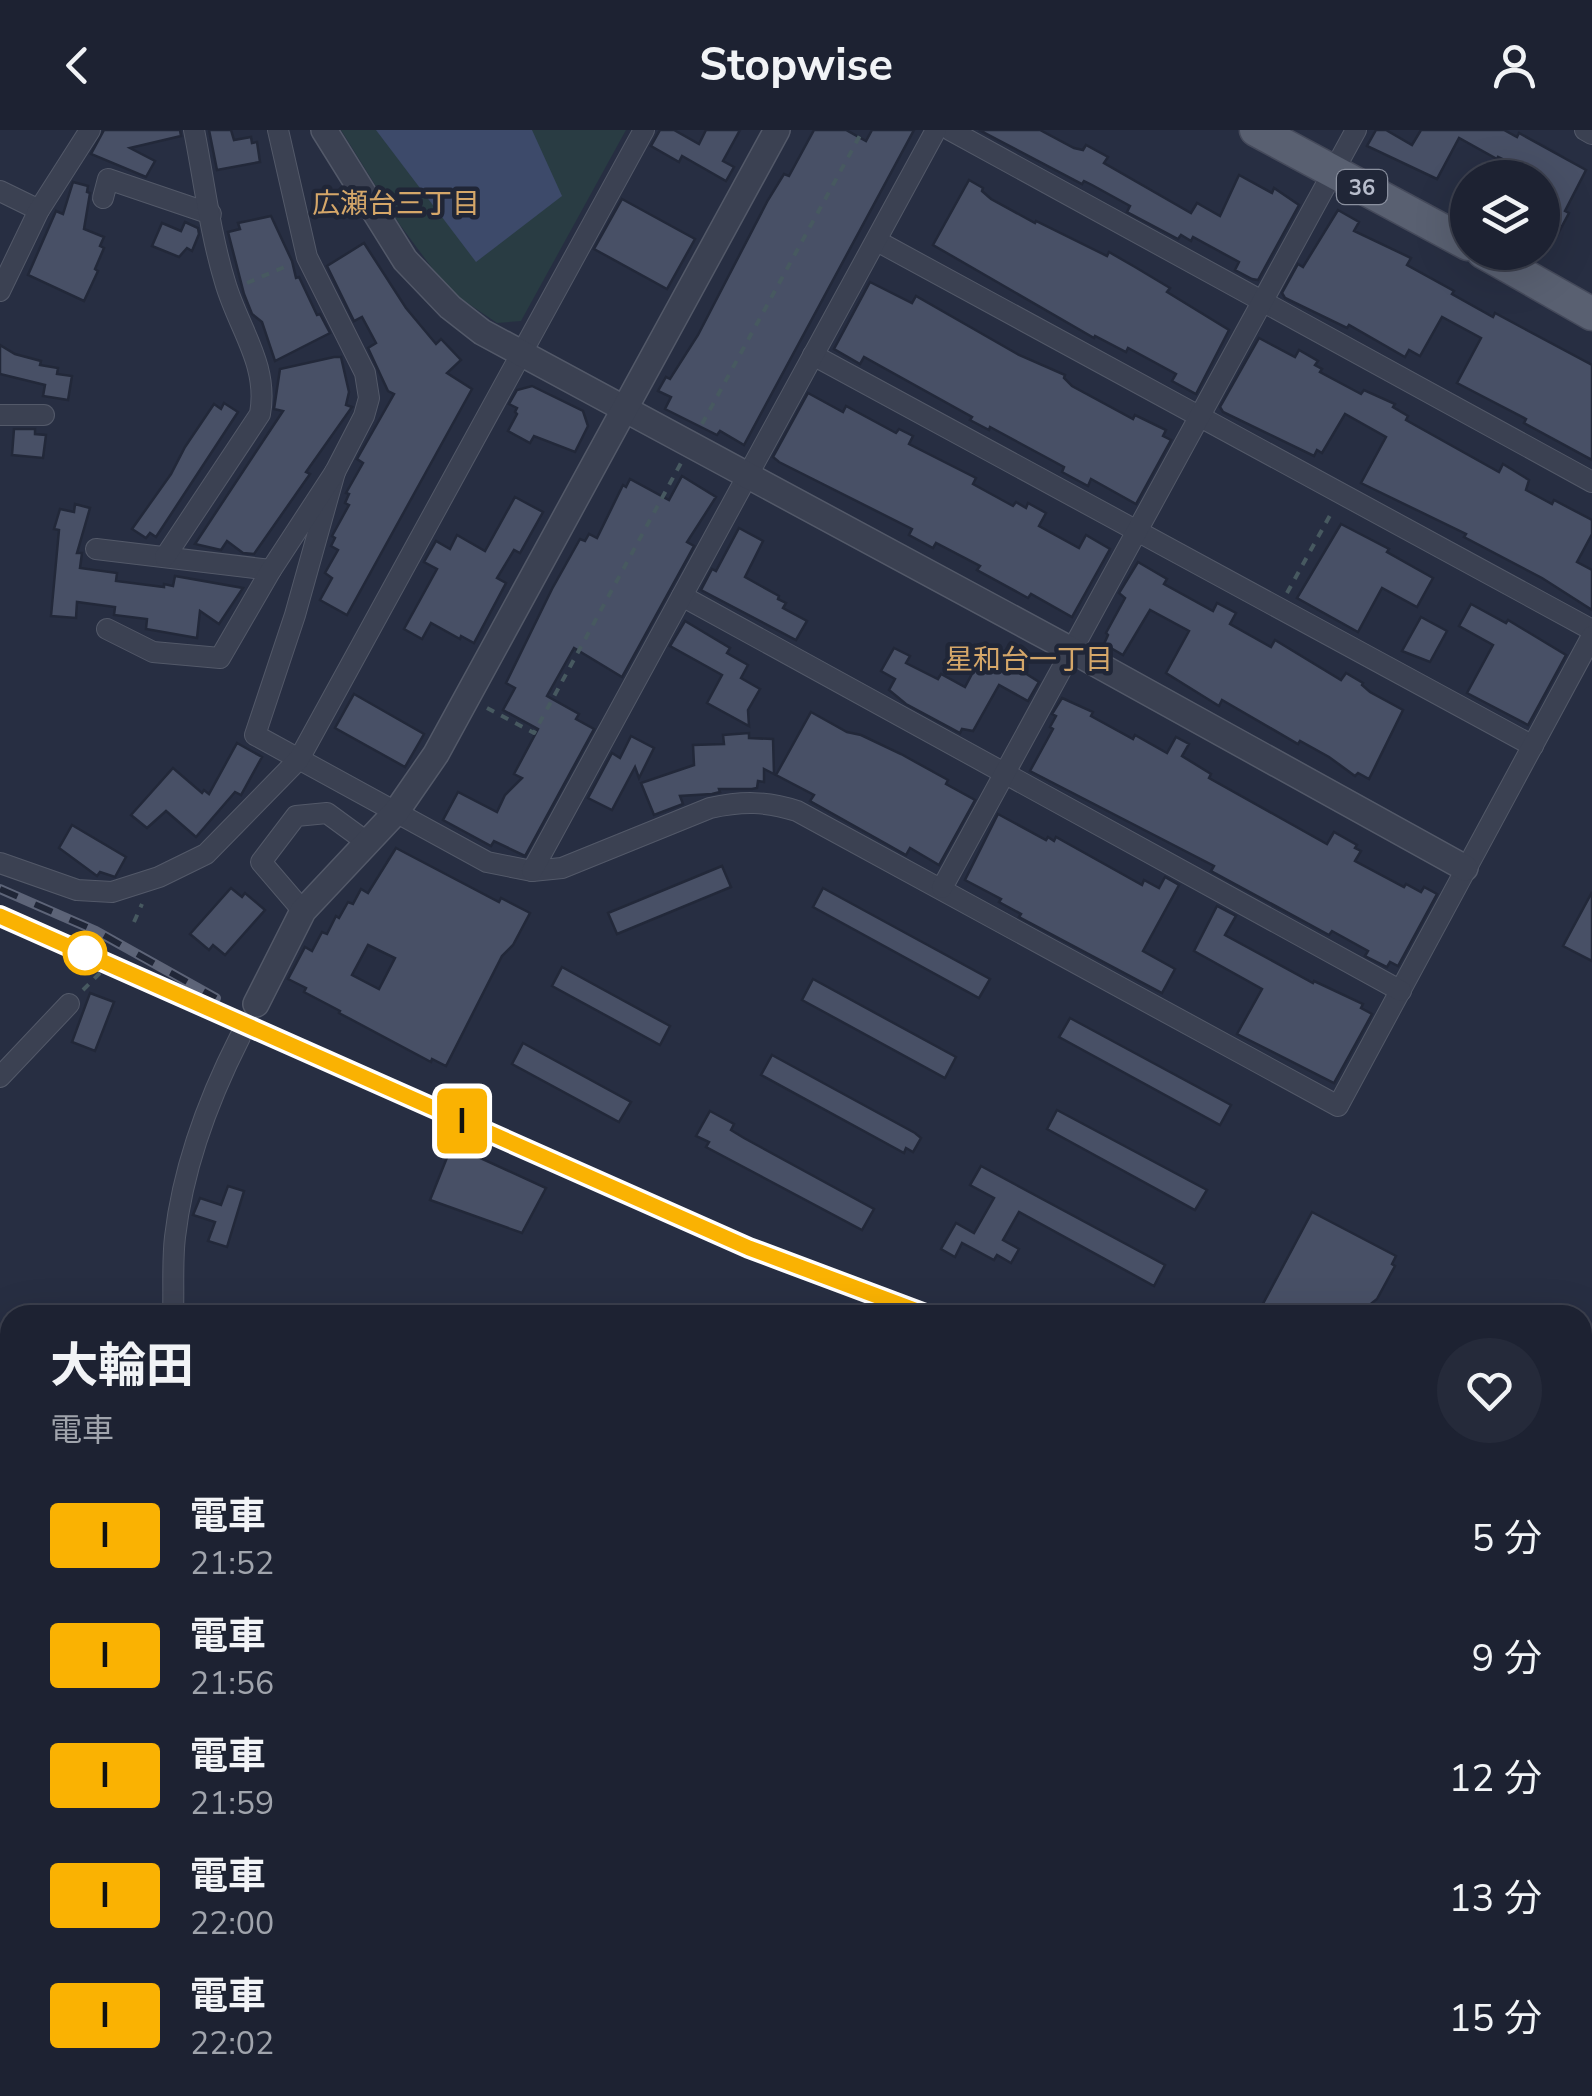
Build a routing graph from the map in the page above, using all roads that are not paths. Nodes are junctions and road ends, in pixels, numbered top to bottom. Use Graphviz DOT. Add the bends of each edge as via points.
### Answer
graph roads {
  1 [pos="90,130"];
  2 [pos="194,130"];
  3 [pos="278,130"];
  4 [pos="324,130"];
  5 [pos="644,130"];
  6 [pos="777,130"];
  7 [pos="936,130"];
  8 [pos="950,130"];
  9 [pos="1256,130"];
  10 [pos="1356,130"];
  11 [pos="1585,130"];
  12 [pos="1592,134"];
  13 [pos="1333,172"];
  14 [pos="0,191"];
  15 [pos="103,198"];
  16 [pos="40,210"];
  17 [pos="210,214"];
  18 [pos="1450,234"];
  19 [pos="876,241"];
  20 [pos="1515,270"];
  21 [pos="0,291"];
  22 [pos="1262,302"];
  23 [pos="1592,314"];
  24 [pos="521,355"];
  25 [pos="813,355"];
  26 [pos="625,408"];
  27 [pos="0,415"];
  28 [pos="44,415"];
  29 [pos="1200,415"];
  30 [pos="335,472"];
  31 [pos="747,474"];
  32 [pos="1592,482"];
  33 [pos="1138,530"];
  34 [pos="96,549"];
  35 [pos="165,557"];
  36 [pos="271,570"];
  37 [pos="682,596"];
  38 [pos="107,630"];
  39 [pos="1592,633"];
  40 [pos="1073,650"];
  41 [pos="1533,746"];
  42 [pos="299,759"];
  43 [pos="1004,774"];
  44 [pos="396,812"];
  45 [pos="368,843"];
  46 [pos="0,863"];
  47 [pos="1466,868"];
  48 [pos="532,871"];
  49 [pos="942,888"];
  50 [pos="303,911"];
  51 [pos="1401,991"];
  52 [pos="69,1004"];
  53 [pos="256,1004"];
  54 [pos="240,1037"];
  55 [pos="0,1077"];
  56 [pos="174,1305"];
  1 -- 16 [label="street"];
  2 -- 17 [label="street"];
  3 -- 30 [label="street" via="307,257 365,373 364,416"];
  4 -- 24 [label="street" via="416,274 450,307"];
  5 -- 24 [label="street"];
  6 -- 26 [label="street"];
  7 -- 19 [label="street"];
  8 -- 22 [label="street"];
  9 -- 13 [label="main road, 36"];
  10 -- 13 [label="street"];
  11 -- 12 [label="street"];
  13 -- 18 [label="main road, 36"];
  13 -- 22 [label="street"];
  14 -- 16 [label="street"];
  15 -- 17 [label="street" via="108,179"];
  16 -- 21 [label="street"];
  17 -- 35 [label="street" via="264,392 260,414"];
  19 -- 25 [label="street"];
  19 -- 29 [label="street"];
  20 -- 23 [label="main road"];
  22 -- 29 [label="street"];
  22 -- 32 [label="street"];
  24 -- 26 [label="street"];
  24 -- 42 [label="street"];
  25 -- 31 [label="street"];
  25 -- 33 [label="street"];
  26 -- 31 [label="street"];
  26 -- 44 [label="street" via="436,754"];
  27 -- 28 [label="street"];
  29 -- 33 [label="street"];
  29 -- 39 [label="street"];
  30 -- 36 [label="street"];
  30 -- 42 [label="street" via="255,736"];
  31 -- 37 [label="street"];
  31 -- 40 [label="street"];
  33 -- 40 [label="street"];
  33 -- 41 [label="street"];
  34 -- 35 [label="street"];
  35 -- 36 [label="street"];
  36 -- 38 [label="street" via="220,658 153,652"];
  37 -- 43 [label="street"];
  37 -- 48 [label="street"];
  39 -- 41 [label="street"];
  40 -- 43 [label="street"];
  40 -- 47 [label="street"];
  41 -- 47 [label="street"];
  42 -- 44 [label="street"];
  42 -- 46 [label="street" via="206,854 159,877 112,892 77,890"];
  43 -- 49 [label="street"];
  43 -- 51 [label="street"];
  44 -- 45 [label="street"];
  44 -- 48 [label="street" via="487,862"];
  45 -- 50 [label="street"];
  45 -- 50 [label="street" via="327,814 296,816 261,862"];
  47 -- 51 [label="street"];
  48 -- 49 [label="street" via="562,868 710,808 768,802"];
  49 -- 51 [label="street" via="1338,1106"];
  50 -- 53 [label="street"];
  52 -- 55 [label="street"];
  54 -- 56 [label="street" via="197,1138 175,1237"];
}
